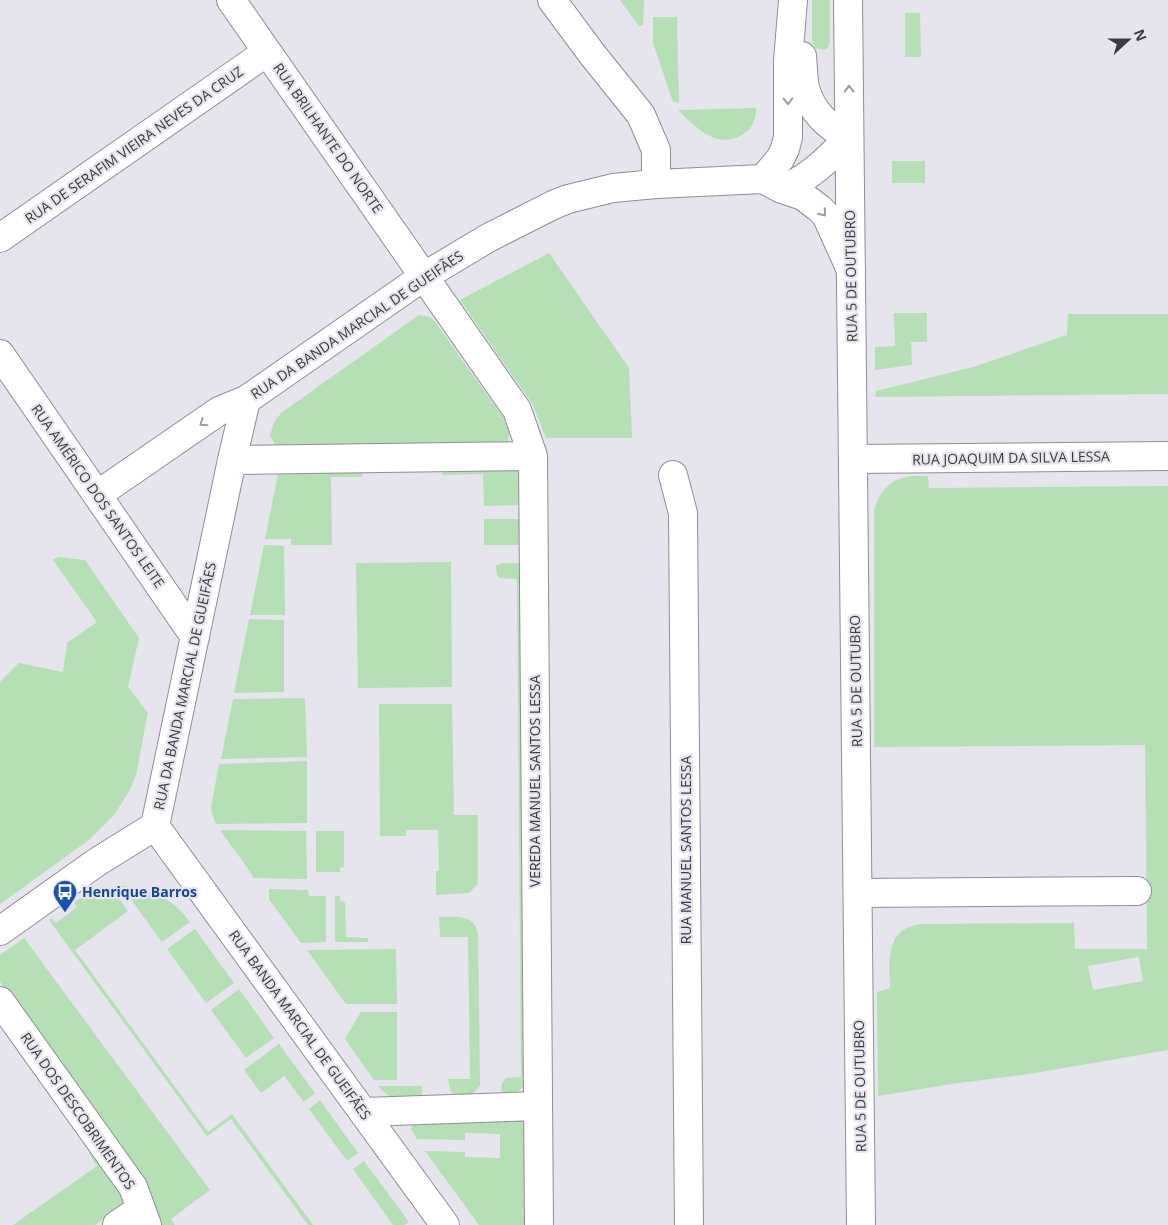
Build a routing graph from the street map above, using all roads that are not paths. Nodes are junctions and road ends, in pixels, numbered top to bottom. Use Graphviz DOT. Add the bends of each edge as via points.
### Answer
graph roads {
  1 [pos="231,0"];
  2 [pos="552,0"];
  3 [pos="794,0"];
  4 [pos="848,0"];
  5 [pos="267,52"];
  6 [pos="849,138"];
  7 [pos="656,184"];
  8 [pos="772,184"];
  9 [pos="0,238"];
  10 [pos="851,270"];
  11 [pos="424,277"];
  12 [pos="0,354"];
  13 [pos="246,400"];
  14 [pos="533,456"];
  15 [pos="1168,456"];
  16 [pos="232,460"];
  17 [pos="853,460"];
  18 [pos="673,475"];
  19 [pos="97,495"];
  20 [pos="195,637"];
  21 [pos="155,826"];
  22 [pos="1137,892"];
  23 [pos="858,893"];
  24 [pos="0,931"];
  25 [pos="0,1001"];
  26 [pos="538,1106"];
  27 [pos="364,1112"];
  28 [pos="144,1217"];
  29 [pos="117,1225"];
  30 [pos="445,1225"];
  31 [pos="539,1225"];
  32 [pos="689,1225"];
  33 [pos="861,1225"];
  1 -- 5 [label="street, RUA BRILHANTE DO NORTE"];
  2 -- 7 [label="street" via="641,115 656,150"];
  3 -- 6 [label="street" via="805,88 814,109 831,127"];
  3 -- 8 [label="street, one-way" via="788,61 788,137"];
  6 -- 4 [label="street, RUA 5 DE OUTUBRO, one-way"];
  5 -- 9 [label="street, RUA DE SERAFIM VIEIRA NEVES DA CRUZ"];
  5 -- 11 [label="street, RUA BRILHANTE DO NORTE"];
  6 -- 8 [label="street, RUA DA BANDA MARCIAL DE GUEIFÃES" via="796,184"];
  6 -- 10 [label="street, RUA 5 DE OUTUBRO"];
  7 -- 8 [label="street, RUA DA BANDA MARCIAL DE GUEIFÃES"];
  7 -- 11 [label="street, RUA DA BANDA MARCIAL DE GUEIFÃES" via="613,188 553,205 488,238"];
  8 -- 10 [label="street, RUA DA BANDA MARCIAL DE GUEIFÃES, one-way" via="803,196 820,208"];
  10 -- 17 [label="street, RUA 5 DE OUTUBRO"];
  11 -- 13 [label="street, RUA DA BANDA MARCIAL DE GUEIFÃES"];
  11 -- 14 [label="street, VEREDA MANUEL SANTOS LESSA" via="517,410"];
  12 -- 19 [label="street, RUA AMÉRICO DOS SANTOS LEITE"];
  13 -- 16 [label="street, RUA DA BANDA MARCIAL DE GUEIFÃES"];
  13 -- 19 [label="street, RUA DA BANDA MARCIAL DE GUEIFÃES, one-way" via="219,411"];
  14 -- 16 [label="street"];
  14 -- 26 [label="street, VEREDA MANUEL SANTOS LESSA"];
  15 -- 17 [label="street, RUA JOAQUIM DA SILVA LESSA"];
  16 -- 20 [label="street, RUA DA BANDA MARCIAL DE GUEIFÃES"];
  17 -- 23 [label="street, RUA 5 DE OUTUBRO"];
  18 -- 32 [label="street, RUA MANUEL SANTOS LESSA" via="683,513"];
  19 -- 20 [label="street, RUA AMÉRICO DOS SANTOS LEITE"];
  20 -- 21 [label="street, RUA DA BANDA MARCIAL DE GUEIFÃES"];
  21 -- 24 [label="street" via="97,862"];
  21 -- 27 [label="street, RUA BANDA MARCIAL DE GUEIFÃES"];
  22 -- 23 [label="street"];
  23 -- 33 [label="street, RUA 5 DE OUTUBRO"];
  25 -- 28 [label="street, RUA DOS DESCOBRIMENTOS" via="133,1187"];
  26 -- 27 [label="street"];
  26 -- 31 [label="street, VEREDA MANUEL SANTOS LESSA"];
  27 -- 30 [label="street, RUA BANDA MARCIAL DE GUEIFÃES"];
  28 -- 29 [label="street"];
}
